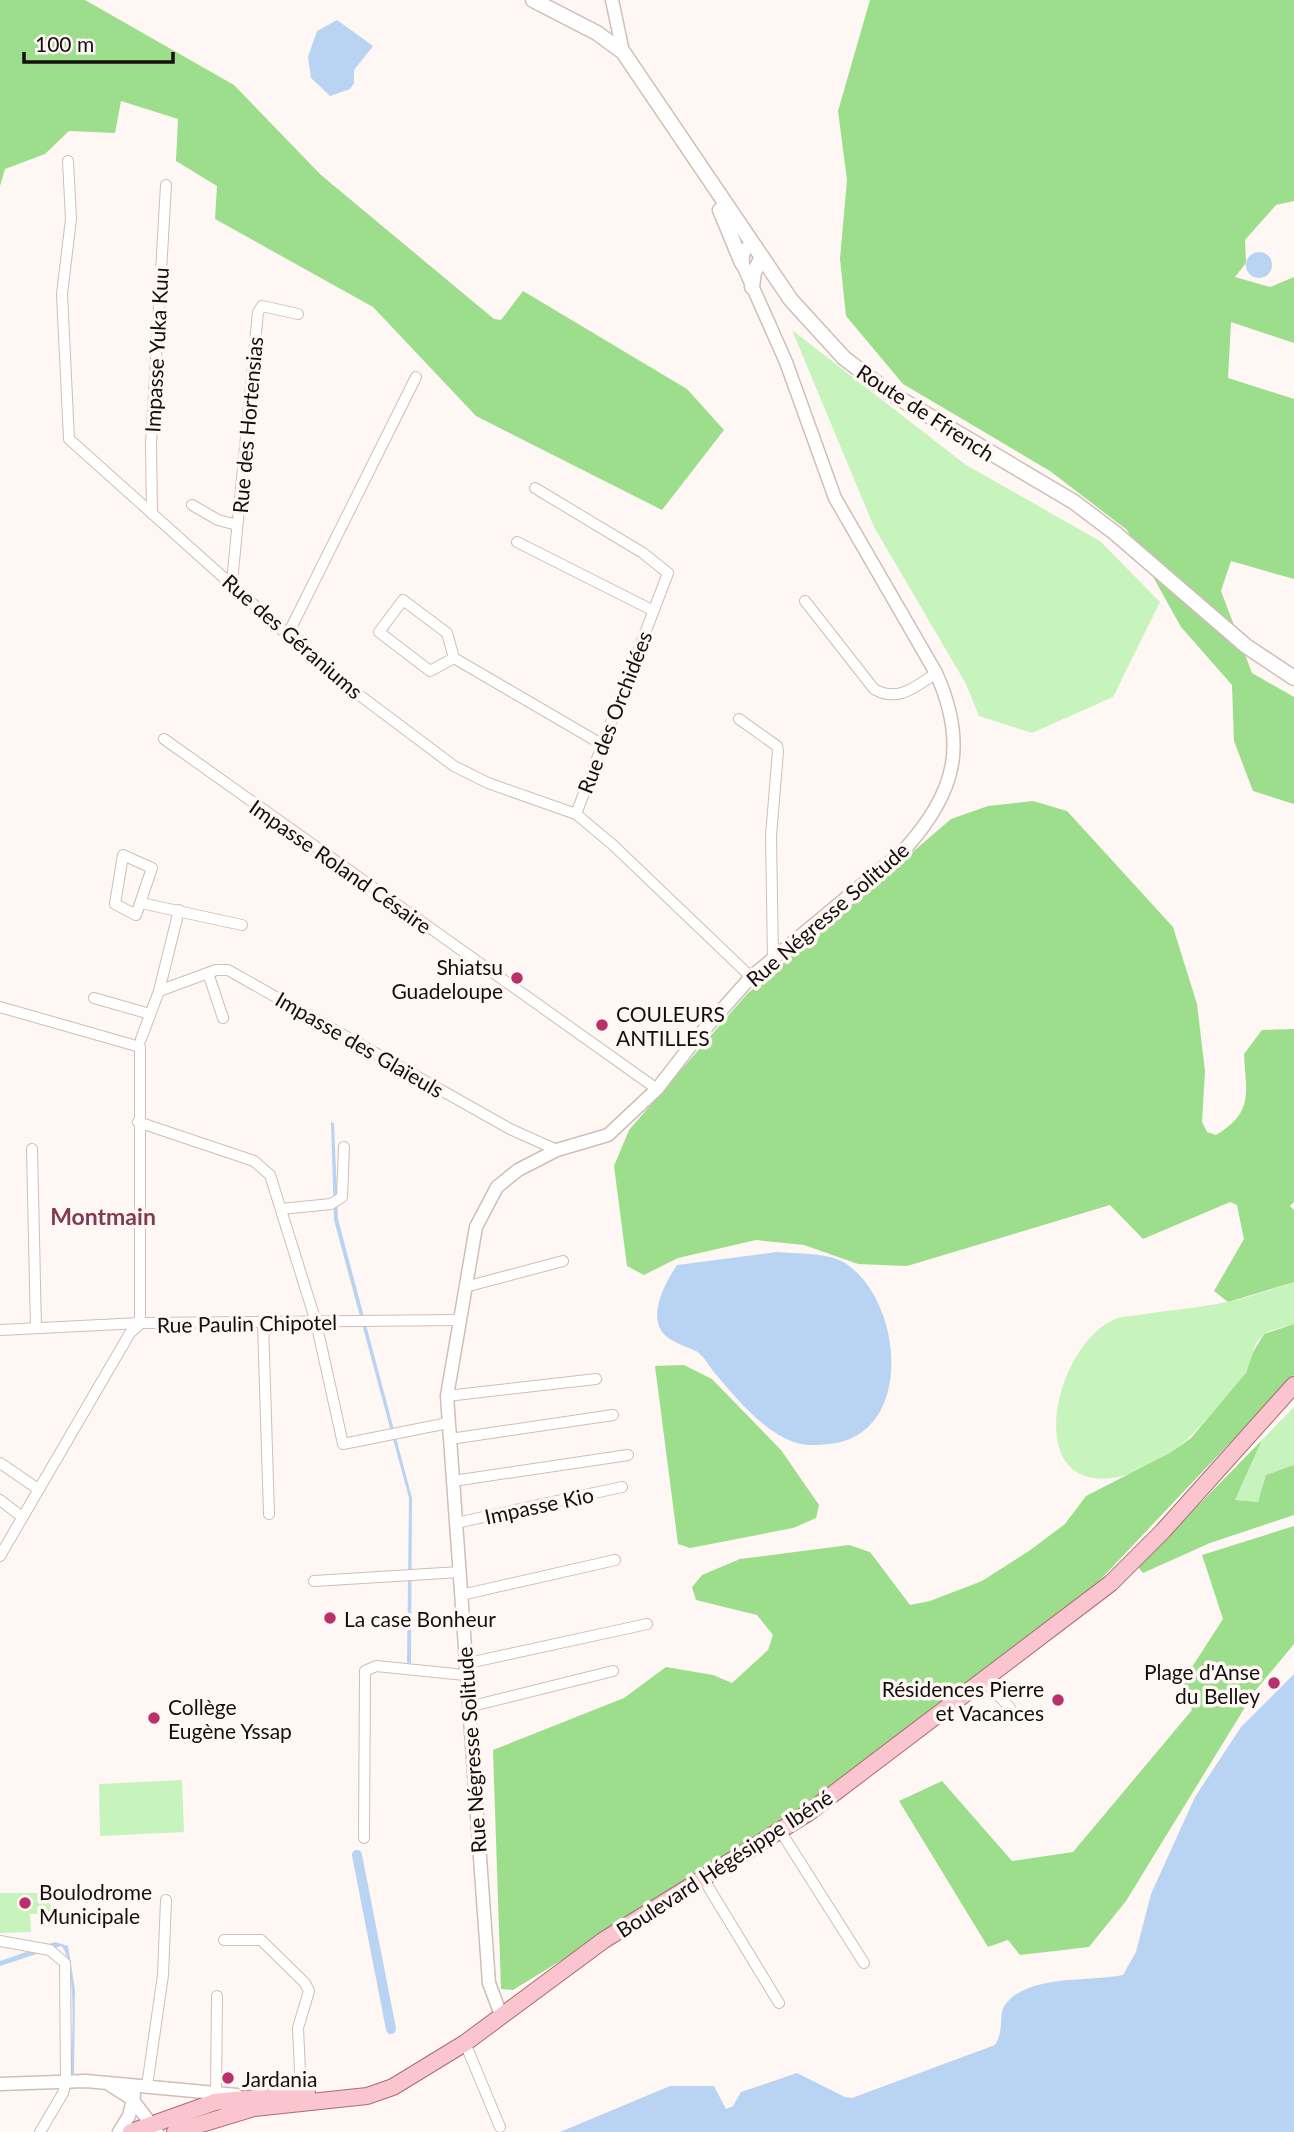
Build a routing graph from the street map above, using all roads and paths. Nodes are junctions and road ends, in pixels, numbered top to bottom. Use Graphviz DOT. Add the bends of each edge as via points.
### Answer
graph roads {
  1 [pos="533,0"];
  2 [pos="612,0"];
  3 [pos="614,16"];
  4 [pos="609,41"];
  5 [pos="623,52"];
  6 [pos="68,161"];
  7 [pos="709,183"];
  8 [pos="166,186"];
  9 [pos="751,244"];
  10 [pos="761,259"];
  11 [pos="742,263"];
  12 [pos="752,287"];
  13 [pos="298,314"];
  14 [pos="416,377"];
  15 [pos="536,488"];
  16 [pos="192,505"];
  17 [pos="152,514"];
  18 [pos="237,525"];
  19 [pos="517,542"];
  20 [pos="232,582"];
  21 [pos="805,601"];
  22 [pos="652,610"];
  23 [pos="287,636"];
  24 [pos="454,658"];
  25 [pos="936,673"];
  26 [pos="1294,678"];
  27 [pos="739,719"];
  28 [pos="164,739"];
  29 [pos="603,745"];
  30 [pos="576,814"];
  31 [pos="141,903"];
  32 [pos="179,910"];
  33 [pos="242,925"];
  34 [pos="773,958"];
  35 [pos="208,973"];
  36 [pos="751,977"];
  37 [pos="159,990"];
  38 [pos="94,998"];
  39 [pos="0,1007"];
  40 [pos="150,1014"];
  41 [pos="223,1018"];
  42 [pos="141,1040"];
  43 [pos="657,1089"];
  44 [pos="138,1122"];
  45 [pos="344,1147"];
  46 [pos="32,1149"];
  47 [pos="557,1150"];
  48 [pos="281,1209"];
  49 [pos="563,1261"];
  50 [pos="465,1287"];
  51 [pos="459,1320"];
  52 [pos="316,1322"];
  53 [pos="262,1323"];
  54 [pos="140,1324"];
  55 [pos="36,1328"];
  56 [pos="0,1330"];
  57 [pos="596,1379"];
  58 [pos="1294,1385"];
  59 [pos="447,1396"];
  60 [pos="613,1415"];
  61 [pos="448,1423"];
  62 [pos="450,1438"];
  63 [pos="628,1455"];
  64 [pos="0,1463"];
  65 [pos="453,1481"];
  66 [pos="622,1487"];
  67 [pos="38,1489"];
  68 [pos="0,1500"];
  69 [pos="270,1514"];
  70 [pos="22,1517"];
  71 [pos="456,1523"];
  72 [pos="0,1556"];
  73 [pos="615,1560"];
  74 [pos="460,1572"];
  75 [pos="314,1581"];
  76 [pos="461,1595"];
  77 [pos="647,1624"];
  78 [pos="464,1670"];
  79 [pos="613,1671"];
  80 [pos="984,1680"];
  81 [pos="468,1707"];
  82 [pos="1010,1708"];
  83 [pos="781,1832"];
  84 [pos="364,1838"];
  85 [pos="704,1880"];
  86 [pos="166,1900"];
  87 [pos="225,1940"];
  88 [pos="0,1941"];
  89 [pos="864,1963"];
  90 [pos="217,1996"];
  91 [pos="779,2003"];
  92 [pos="502,2015"];
  93 [pos="465,2043"];
  94 [pos="419,2070"];
  95 [pos="66,2080"];
  96 [pos="107,2083"];
  97 [pos="0,2084"];
  98 [pos="143,2085"];
  99 [pos="180,2089"];
  100 [pos="216,2093"];
  101 [pos="301,2093"];
  102 [pos="247,2097"];
  103 [pos="132,2099"];
  104 [pos="191,2110"];
  105 [pos="499,2127"];
  106 [pos="154,2128"];
  107 [pos="179,2130"];
  108 [pos="40,2132"];
  109 [pos="119,2132"];
  110 [pos="131,2132"];
  1 -- 4 [label="main road, Route de Ffrench"];
  2 -- 3 [label="street"];
  3 -- 4 [label="street"];
  3 -- 5 [label="street"];
  4 -- 5 [label="main road, Route de Ffrench"];
  5 -- 7 [label="main road, Route de Ffrench"];
  6 -- 17 [label="street, Rue des Géraniums" via="71,219 62,294 69,439"];
  7 -- 9 [label="main road, Route de Ffrench"];
  7 -- 11 [label="main road"];
  8 -- 17 [label="street, Impasse Yuka Kuu" via="151,431"];
  9 -- 10 [label="main road, Route de Ffrench"];
  9 -- 11 [label="street"];
  10 -- 12 [label="main road"];
  10 -- 26 [label="main road, Route de Ffrench" via="844,358 887,391 1074,502 1246,646"];
  11 -- 12 [label="street, Rue Négresse Solitude"];
  12 -- 25 [label="street, Rue Négresse Solitude" via="786,362 835,498"];
  13 -- 18 [label="street, Rue des Hortensias" via="262,306 258,312"];
  14 -- 23 [label="street"];
  15 -- 22 [label="street, Rue des Orchidées" via="668,573"];
  16 -- 18 [label="street"];
  17 -- 20 [label="street, Rue des Géraniums"];
  18 -- 20 [label="street, Rue des Hortensias"];
  19 -- 22 [label="street"];
  20 -- 23 [label="street, Rue des Géraniums"];
  21 -- 25 [label="street" via="874,689 885,696 902,695"];
  22 -- 29 [label="street, Rue des Orchidées"];
  23 -- 30 [label="street, Rue des Géraniums" via="454,766"];
  24 -- 24 [label="street" via="447,633 403,600 379,632 430,671"];
  24 -- 29 [label="street"];
  25 -- 34 [label="street, Rue Négresse Solitude" via="955,727 955,759 944,795 904,850"];
  27 -- 34 [label="street" via="778,751 771,836"];
  28 -- 43 [label="street, Impasse Roland Césaire"];
  29 -- 30 [label="street, Rue des Orchidées"];
  30 -- 36 [label="street, Rue des Géraniums"];
  31 -- 31 [label="street" via="136,915 115,904 123,855 152,869"];
  31 -- 32 [label="street"];
  32 -- 33 [label="street"];
  32 -- 37 [label="street"];
  34 -- 36 [label="street, Rue Négresse Solitude"];
  35 -- 37 [label="street, Impasse des Glaïeuls"];
  35 -- 41 [label="street"];
  35 -- 47 [label="street, Impasse des Glaïeuls" via="229,970 510,1129"];
  36 -- 43 [label="street, Rue Négresse Solitude"];
  37 -- 40 [label="street"];
  38 -- 40 [label="street"];
  39 -- 44 [label="street" via="140,1047"];
  40 -- 42 [label="street"];
  43 -- 47 [label="street, Rue Négresse Solitude" via="608,1135"];
  44 -- 48 [label="street" via="261,1164 270,1175"];
  44 -- 54 [label="street"];
  45 -- 48 [label="street" via="342,1196 331,1204"];
  46 -- 55 [label="street"];
  47 -- 50 [label="street, Rue Négresse Solitude" via="518,1170 497,1188 473,1226"];
  48 -- 52 [label="street"];
  49 -- 50 [label="street"];
  50 -- 51 [label="street, Rue Négresse Solitude"];
  51 -- 52 [label="street, Rue Paulin Chipotel"];
  51 -- 59 [label="street, Rue Négresse Solitude"];
  52 -- 53 [label="street, Rue Paulin Chipotel"];
  52 -- 61 [label="street" via="343,1444"];
  53 -- 54 [label="street, Rue Paulin Chipotel"];
  53 -- 69 [label="street"];
  54 -- 55 [label="street"];
  54 -- 67 [label="street, Rue Paulin Chipotel" via="130,1333"];
  55 -- 56 [label="street"];
  57 -- 59 [label="street"];
  58 -- 80 [label="main road, Boulevard Hégésippe Ibéné" via="1111,1583"];
  59 -- 61 [label="street, Rue Négresse Solitude"];
  60 -- 62 [label="street"];
  61 -- 62 [label="street, Rue Négresse Solitude"];
  62 -- 65 [label="street, Rue Négresse Solitude"];
  63 -- 65 [label="street"];
  64 -- 67 [label="street"];
  65 -- 71 [label="street, Rue Négresse Solitude"];
  66 -- 71 [label="street, Impasse Kio"];
  67 -- 70 [label="street, Rue Paulin Chipotel"];
  68 -- 70 [label="street"];
  70 -- 72 [label="street, Rue Paulin Chipotel"];
  71 -- 74 [label="street, Rue Négresse Solitude"];
  73 -- 76 [label="street"];
  74 -- 75 [label="street"];
  74 -- 76 [label="street, Rue Négresse Solitude"];
  76 -- 78 [label="street, Rue Négresse Solitude"];
  77 -- 78 [label="street"];
  78 -- 81 [label="street, Rue Négresse Solitude"];
  78 -- 84 [label="street" via="376,1666 365,1671"];
  79 -- 81 [label="street"];
  80 -- 82 [label="street"];
  80 -- 83 [label="main road, Boulevard Hégésippe Ibéné"];
  81 -- 92 [label="street, Rue Négresse Solitude" via="489,1983"];
  83 -- 85 [label="main road, Boulevard Hégésippe Ibéné"];
  83 -- 89 [label="street"];
  85 -- 91 [label="street"];
  85 -- 92 [label="main road, Boulevard Hégésippe Ibéné" via="604,1940"];
  86 -- 98 [label="street" via="163,1975"];
  87 -- 101 [label="street" via="261,1940 305,1983 308,1997 298,2028"];
  88 -- 95 [label="street" via="50,1950 65,1963"];
  90 -- 100 [label="street"];
  92 -- 93 [label="main road, Boulevard Hégésippe Ibéné"];
  93 -- 94 [label="main road, Boulevard Hégésippe Ibéné"];
  93 -- 105 [label="street"];
  94 -- 101 [label="main road, Boulevard Hégésippe Ibéné" via="348,2089"];
  94 -- 107 [label="main road, Boulevard Hégésippe Ibéné" via="393,2087 367,2096 254,2108"];
  95 -- 96 [label="street"];
  95 -- 97 [label="street"];
  95 -- 108 [label="street"];
  96 -- 98 [label="street"];
  96 -- 103 [label="street"];
  98 -- 99 [label="street"];
  98 -- 103 [label="street"];
  99 -- 100 [label="street"];
  99 -- 104 [label="street"];
  100 -- 102 [label="street"];
  101 -- 102 [label="main road, Boulevard Hégésippe Ibéné"];
  102 -- 104 [label="main road, Boulevard Hégésippe Ibéné"];
  103 -- 106 [label="street"];
  103 -- 109 [label="street"];
  104 -- 106 [label="main road, Boulevard Hégésippe Ibéné"];
  104 -- 107 [label="street"];
  106 -- 110 [label="main road, Boulevard Hégésippe Ibéné"];
}
